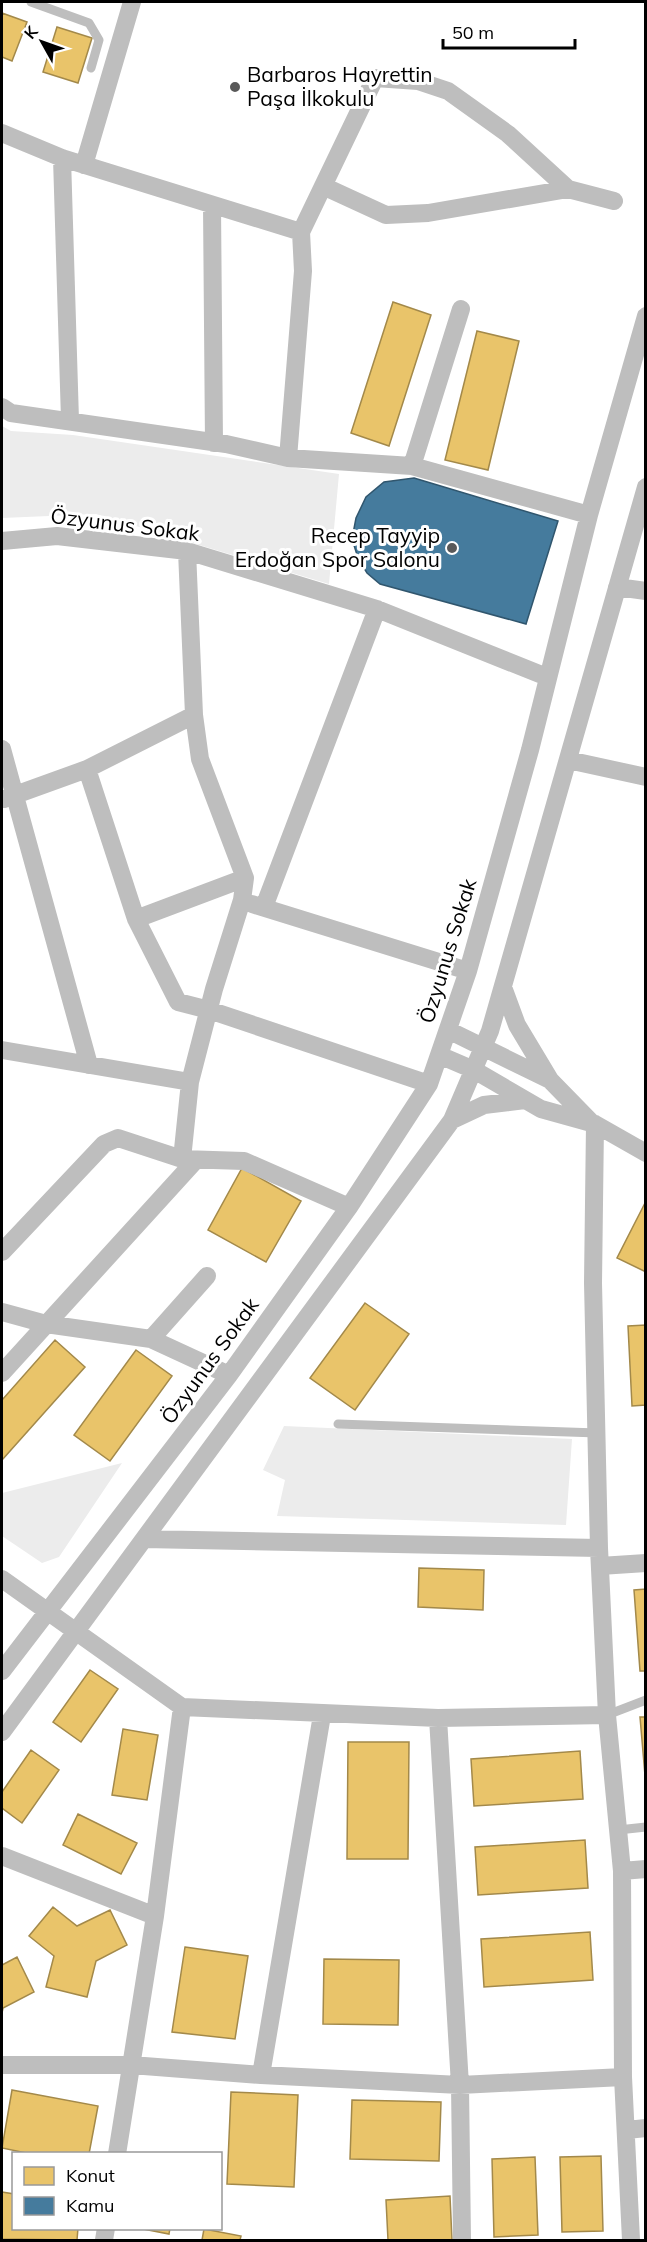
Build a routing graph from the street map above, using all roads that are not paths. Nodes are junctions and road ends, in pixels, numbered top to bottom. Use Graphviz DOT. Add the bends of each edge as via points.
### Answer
graph roads {
  1 [pos="32,2"];
  2 [pos="132,2"];
  3 [pos="91,68"];
  4 [pos="2,133"];
  5 [pos="62,158"];
  6 [pos="84,165"];
  7 [pos="323,186"];
  8 [pos="568,189"];
  9 [pos="614,201"];
  10 [pos="212,205"];
  11 [pos="301,232"];
  12 [pos="461,309"];
  13 [pos="645,316"];
  14 [pos="2,407"];
  15 [pos="70,420"];
  16 [pos="214,443"];
  17 [pos="288,458"];
  18 [pos="412,466"];
  19 [pos="645,487"];
  20 [pos="589,515"];
  21 [pos="2,541"];
  22 [pos="188,551"];
  23 [pos="617,587"];
  24 [pos="645,591"];
  25 [pos="377,609"];
  26 [pos="547,677"];
  27 [pos="194,715"];
  28 [pos="2,749"];
  29 [pos="568,760"];
  30 [pos="87,770"];
  31 [pos="645,777"];
  32 [pos="7,797"];
  33 [pos="244,878"];
  34 [pos="242,900"];
  35 [pos="264,907"];
  36 [pos="136,920"];
  37 [pos="468,971"];
  38 [pos="503,987"];
  39 [pos="209,1010"];
  40 [pos="448,1030"];
  41 [pos="483,1047"];
  42 [pos="2,1051"];
  43 [pos="439,1055"];
  44 [pos="89,1065"];
  45 [pos="474,1070"];
  46 [pos="550,1080"];
  47 [pos="190,1082"];
  48 [pos="429,1084"];
  49 [pos="525,1100"];
  50 [pos="452,1120"];
  51 [pos="594,1124"];
  52 [pos="645,1153"];
  53 [pos="189,1160"];
  54 [pos="349,1207"];
  55 [pos="2,1252"];
  56 [pos="207,1276"];
  57 [pos="2,1312"];
  58 [pos="46,1324"];
  59 [pos="151,1339"];
  60 [pos="2,1373"];
  61 [pos="229,1375"];
  62 [pos="338,1424"];
  63 [pos="598,1433"];
  64 [pos="144,1539"];
  65 [pos="599,1557"];
  66 [pos="645,1563"];
  67 [pos="2,1579"];
  68 [pos="47,1610"];
  69 [pos="78,1632"];
  70 [pos="2,1671"];
  71 [pos="645,1700"];
  72 [pos="182,1707"];
  73 [pos="322,1714"];
  74 [pos="607,1715"];
  75 [pos="438,1718"];
  76 [pos="2,1732"];
  77 [pos="645,1827"];
  78 [pos="618,1830"];
  79 [pos="2,1856"];
  80 [pos="645,1869"];
  81 [pos="622,1870"];
  82 [pos="155,1916"];
  83 [pos="2,2065"];
  84 [pos="131,2065"];
  85 [pos="261,2076"];
  86 [pos="623,2077"];
  87 [pos="460,2085"];
  88 [pos="636,2129"];
  89 [pos="117,2152"];
  90 [pos="462,2241"];
  91 [pos="631,2241"];
  1 -- 3 [label="lane" via="93,26 99,40"];
  2 -- 6 [label="street"];
  4 -- 5 [label="street"];
  5 -- 6 [label="street"];
  5 -- 15 [label="street"];
  6 -- 10 [label="street"];
  7 -- 8 [label="street" via="386,215 428,213"];
  7 -- 8 [label="street" via="375,78 418,81 448,91 508,134"];
  7 -- 11 [label="street"];
  8 -- 9 [label="street"];
  10 -- 11 [label="street"];
  10 -- 16 [label="street"];
  11 -- 17 [label="street" via="303,271"];
  12 -- 18 [label="street"];
  13 -- 20 [label="street"];
  14 -- 15 [label="street" via="11,413"];
  15 -- 16 [label="street"];
  16 -- 17 [label="street"];
  17 -- 18 [label="street"];
  18 -- 20 [label="street"];
  19 -- 23 [label="street"];
  20 -- 26 [label="street"];
  21 -- 22 [label="street, Özyunus Sokak" via="57,536"];
  22 -- 25 [label="street, Özyunus Sokak"];
  22 -- 27 [label="street"];
  23 -- 24 [label="street"];
  23 -- 29 [label="street"];
  25 -- 26 [label="street, Özyunus Sokak"];
  25 -- 35 [label="street"];
  26 -- 37 [label="street, Özyunus Sokak"];
  27 -- 30 [label="street"];
  27 -- 33 [label="street" via="200,759"];
  28 -- 32 [label="street"];
  29 -- 31 [label="street"];
  29 -- 38 [label="street"];
  30 -- 32 [label="street"];
  30 -- 36 [label="street"];
  32 -- 44 [label="street"];
  33 -- 34 [label="street"];
  33 -- 36 [label="street"];
  34 -- 35 [label="street"];
  34 -- 39 [label="street"];
  35 -- 37 [label="street"];
  36 -- 39 [label="street" via="178,1002"];
  37 -- 40 [label="street, Özyunus Sokak"];
  38 -- 41 [label="street"];
  38 -- 46 [label="street" via="517,1025"];
  39 -- 47 [label="street"];
  39 -- 48 [label="street"];
  40 -- 41 [label="street"];
  40 -- 43 [label="street, Özyunus Sokak"];
  41 -- 45 [label="street"];
  41 -- 46 [label="street"];
  42 -- 44 [label="street"];
  43 -- 45 [label="street"];
  43 -- 48 [label="street, Özyunus Sokak"];
  44 -- 47 [label="street"];
  45 -- 49 [label="street"];
  45 -- 50 [label="street"];
  46 -- 51 [label="street"];
  47 -- 53 [label="street"];
  48 -- 54 [label="street, Özyunus Sokak"];
  49 -- 50 [label="street" via="484,1105"];
  49 -- 51 [label="street" via="541,1109"];
  50 -- 64 [label="street"];
  51 -- 52 [label="street"];
  51 -- 63 [label="street" via="593,1283"];
  53 -- 54 [label="street" via="244,1161"];
  53 -- 55 [label="street" via="118,1138 104,1144"];
  53 -- 58 [label="street"];
  54 -- 61 [label="street, Özyunus Sokak"];
  56 -- 59 [label="street"];
  57 -- 58 [label="street"];
  58 -- 59 [label="street"];
  58 -- 60 [label="street"];
  59 -- 61 [label="street"];
  61 -- 68 [label="street, Özyunus Sokak"];
  62 -- 63 [label="lane"];
  63 -- 65 [label="street"];
  64 -- 65 [label="street"];
  64 -- 69 [label="street"];
  65 -- 66 [label="street"];
  65 -- 74 [label="street"];
  67 -- 68 [label="street"];
  68 -- 69 [label="street"];
  68 -- 70 [label="street, Özyunus Sokak"];
  69 -- 72 [label="street"];
  69 -- 76 [label="street"];
  71 -- 74 [label="lane"];
  72 -- 73 [label="street"];
  72 -- 82 [label="street"];
  73 -- 75 [label="street"];
  73 -- 85 [label="street"];
  74 -- 75 [label="street"];
  74 -- 78 [label="street"];
  75 -- 87 [label="street"];
  77 -- 78 [label="lane"];
  78 -- 81 [label="street"];
  79 -- 82 [label="street"];
  80 -- 81 [label="street"];
  81 -- 86 [label="street"];
  82 -- 84 [label="street"];
  83 -- 84 [label="street"];
  84 -- 85 [label="street"];
  84 -- 89 [label="street"];
  85 -- 87 [label="street"];
  86 -- 87 [label="street"];
  86 -- 88 [label="street"];
  87 -- 90 [label="street"];
  88 -- 91 [label="street"];
}
